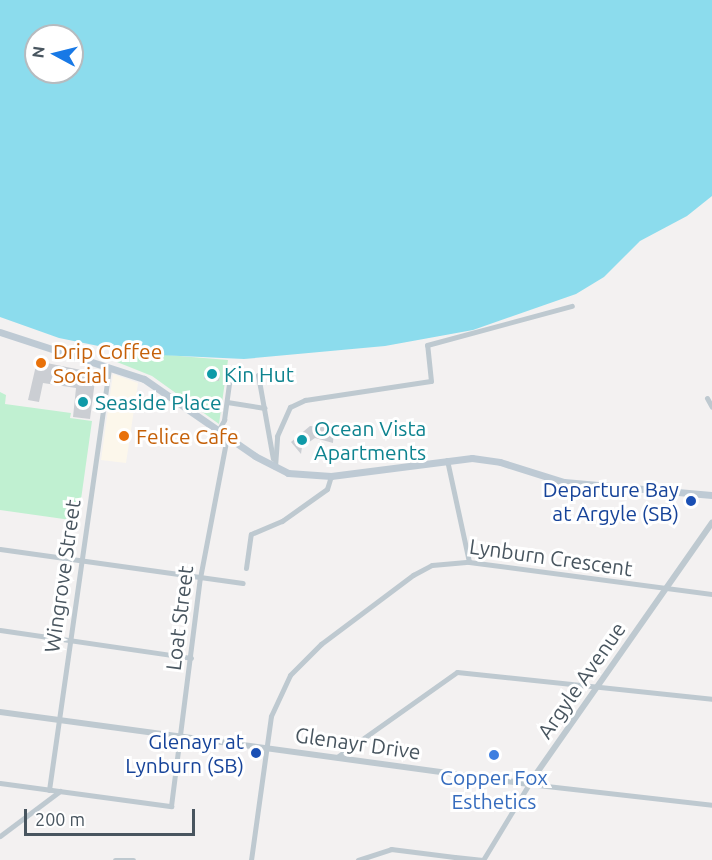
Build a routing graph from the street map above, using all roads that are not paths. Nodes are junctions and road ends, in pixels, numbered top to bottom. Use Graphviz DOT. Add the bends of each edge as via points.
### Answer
graph roads {
  1 [pos="572,306"];
  2 [pos="0,332"];
  3 [pos="109,367"];
  4 [pos="231,369"];
  5 [pos="258,375"];
  6 [pos="707,398"];
  7 [pos="227,402"];
  8 [pos="712,407"];
  9 [pos="265,408"];
  10 [pos="218,431"];
  11 [pos="227,437"];
  12 [pos="447,460"];
  13 [pos="275,468"];
  14 [pos="331,477"];
  15 [pos="712,495"];
  16 [pos="712,523"];
  17 [pos="0,549"];
  18 [pos="80,561"];
  19 [pos="469,562"];
  20 [pos="246,568"];
  21 [pos="200,578"];
  22 [pos="243,583"];
  23 [pos="665,590"];
  24 [pos="712,594"];
  25 [pos="0,630"];
  26 [pos="70,640"];
  27 [pos="191,658"];
  28 [pos="596,687"];
  29 [pos="712,699"];
  30 [pos="0,712"];
  31 [pos="59,720"];
  32 [pos="181,737"];
  33 [pos="267,748"];
  34 [pos="337,757"];
  35 [pos="0,783"];
  36 [pos="529,784"];
  37 [pos="49,790"];
  38 [pos="60,791"];
  39 [pos="712,805"];
  40 [pos="0,836"];
  41 [pos="115,860"];
  42 [pos="133,860"];
  43 [pos="251,860"];
  44 [pos="358,860"];
  45 [pos="483,860"];
  1 -- 13 [label="street" via="427,345 431,381 304,400 291,407 277,436"];
  2 -- 3 [label="main road"];
  3 -- 10 [label="main road" via="144,379"];
  3 -- 18 [label="street, Wingrove Street"];
  4 -- 7 [label="street"];
  5 -- 9 [label="street"];
  6 -- 8 [label="street"];
  7 -- 9 [label="street"];
  7 -- 10 [label="street"];
  9 -- 13 [label="street"];
  10 -- 11 [label="main road"];
  11 -- 13 [label="main road"];
  11 -- 21 [label="street, Loat Street"];
  12 -- 14 [label="main road"];
  12 -- 15 [label="main road" via="500,462 564,482"];
  12 -- 19 [label="street"];
  13 -- 14 [label="main road" via="310,477"];
  14 -- 20 [label="street" via="327,489 282,520 251,534"];
  16 -- 23 [label="street, Argyle Avenue"];
  17 -- 18 [label="street"];
  18 -- 21 [label="street"];
  18 -- 26 [label="street, Wingrove Street"];
  19 -- 23 [label="street, Lynburn Crescent"];
  19 -- 33 [label="street, Lynburn Crescent" via="432,565 413,575 304,659 280,693"];
  21 -- 22 [label="street"];
  21 -- 27 [label="street, Loat Street"];
  23 -- 24 [label="street, Lynburn Crescent"];
  23 -- 28 [label="street, Argyle Avenue"];
  25 -- 26 [label="street"];
  26 -- 27 [label="street"];
  26 -- 31 [label="street, Wingrove Street"];
  27 -- 32 [label="street, Loat Street"];
  28 -- 29 [label="street"];
  28 -- 34 [label="street" via="457,672"];
  28 -- 36 [label="street, Argyle Avenue"];
  30 -- 31 [label="street, Glenayr Drive"];
  31 -- 32 [label="street, Glenayr Drive"];
  31 -- 37 [label="street, Wingrove Street"];
  32 -- 33 [label="street, Glenayr Drive"];
  32 -- 38 [label="street, Loat Street" via="171,806"];
  33 -- 34 [label="street, Glenayr Drive"];
  33 -- 43 [label="street, Lynburn Crescent"];
  34 -- 36 [label="street, Glenayr Drive"];
  35 -- 37 [label="street"];
  36 -- 39 [label="street, Glenayr Drive"];
  36 -- 45 [label="street, Argyle Avenue"];
  37 -- 38 [label="street"];
  38 -- 40 [label="street"];
  41 -- 42 [label="street"];
  44 -- 45 [label="street" via="391,849"];
}
